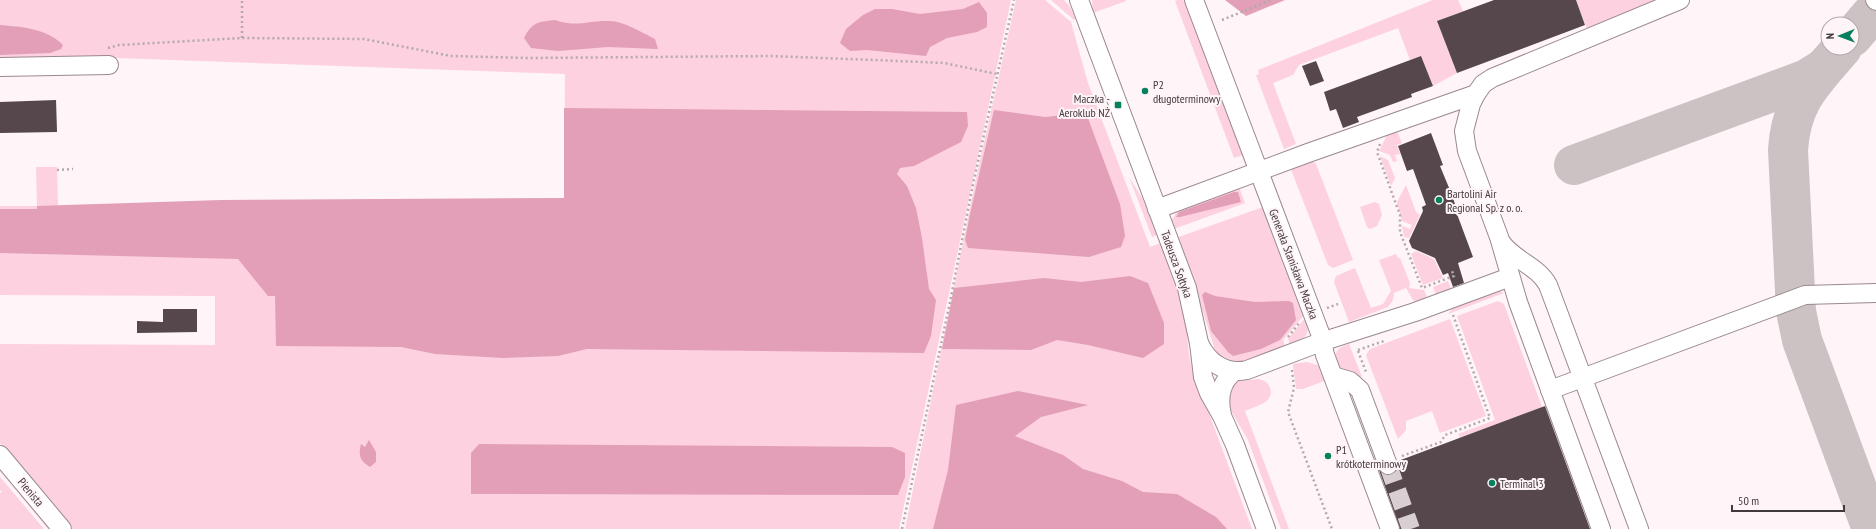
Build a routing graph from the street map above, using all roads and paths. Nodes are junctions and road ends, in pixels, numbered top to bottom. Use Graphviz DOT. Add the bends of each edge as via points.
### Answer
graph roads {
  1 [pos="242,0"];
  2 [pos="1014,0"];
  3 [pos="1079,0"];
  4 [pos="1194,0"];
  5 [pos="1271,0"];
  6 [pos="1680,0"];
  7 [pos="1222,20"];
  8 [pos="242,38"];
  9 [pos="106,57"];
  10 [pos="0,67"];
  11 [pos="997,74"];
  12 [pos="1476,94"];
  13 [pos="1383,140"];
  14 [pos="73,169"];
  15 [pos="57,170"];
  16 [pos="1259,171"];
  17 [pos="1157,209"];
  18 [pos="1499,237"];
  19 [pos="1452,271"];
  20 [pos="1510,277"];
  21 [pos="1876,293"];
  22 [pos="1338,304"];
  23 [pos="1327,308"];
  24 [pos="1453,315"];
  25 [pos="1301,322"];
  26 [pos="1286,339"];
  27 [pos="1321,342"];
  28 [pos="1198,343"];
  29 [pos="1291,366"];
  30 [pos="1235,371"];
  31 [pos="1333,376"];
  32 [pos="1582,378"];
  33 [pos="1550,390"];
  34 [pos="1222,416"];
  35 [pos="0,455"];
  36 [pos="1393,462"];
  37 [pos="62,529"];
  38 [pos="902,529"];
  39 [pos="1266,529"];
  40 [pos="1332,529"];
  41 [pos="1390,529"];
  42 [pos="1601,529"];
  43 [pos="1639,529"];
  1 -- 8 [label="path"];
  2 -- 11 [label="path"];
  3 -- 17 [label="street, Tadeusza Sołtyka"];
  4 -- 16 [label="street, Generała Stanisława Maczka"];
  5 -- 7 [label="path"];
  6 -- 12 [label="street" via="1492,78 1483,84"];
  8 -- 9 [label="path" via="119,45"];
  8 -- 11 [label="path" via="364,38 451,56 771,56 874,60 944,64"];
  9 -- 10 [label="street"];
  11 -- 38 [label="path"];
  12 -- 16 [label="street"];
  12 -- 18 [label="street" via="1466,121 1464,140"];
  13 -- 19 [label="path" via="1377,152 1400,215 1400,232 1422,288 1454,276"];
  14 -- 15 [label="path"];
  16 -- 17 [label="street"];
  16 -- 27 [label="street, Generała Stanisława Maczka" via="1320,333"];
  17 -- 28 [label="street, Tadeusza Sołtyka" via="1187,288"];
  18 -- 20 [label="street"];
  18 -- 32 [label="street" via="1512,254 1545,279"];
  20 -- 27 [label="street" via="1415,312"];
  20 -- 33 [label="street"];
  21 -- 32 [label="street" via="1805,296"];
  22 -- 23 [label="path"];
  24 -- 36 [label="path" via="1490,418 1445,435 1441,442"];
  25 -- 26 [label="path"];
  27 -- 30 [label="street" via="1247,370"];
  27 -- 31 [label="street, Generała Stanisława Maczka"];
  28 -- 30 [label="street" via="1211,361"];
  28 -- 34 [label="street, Tadeusza Sołtyka" via="1203,377"];
  29 -- 40 [label="path" via="1294,388 1288,412"];
  30 -- 34 [label="street" via="1226,379 1221,393"];
  31 -- 36 [label="street" via="1350,381 1360,390"];
  31 -- 41 [label="street, Generała Stanisława Maczka"];
  32 -- 33 [label="street"];
  32 -- 43 [label="street"];
  33 -- 42 [label="street"];
  34 -- 39 [label="street, Tadeusza Sołtyka"];
  35 -- 37 [label="street, Pienista"];
}
